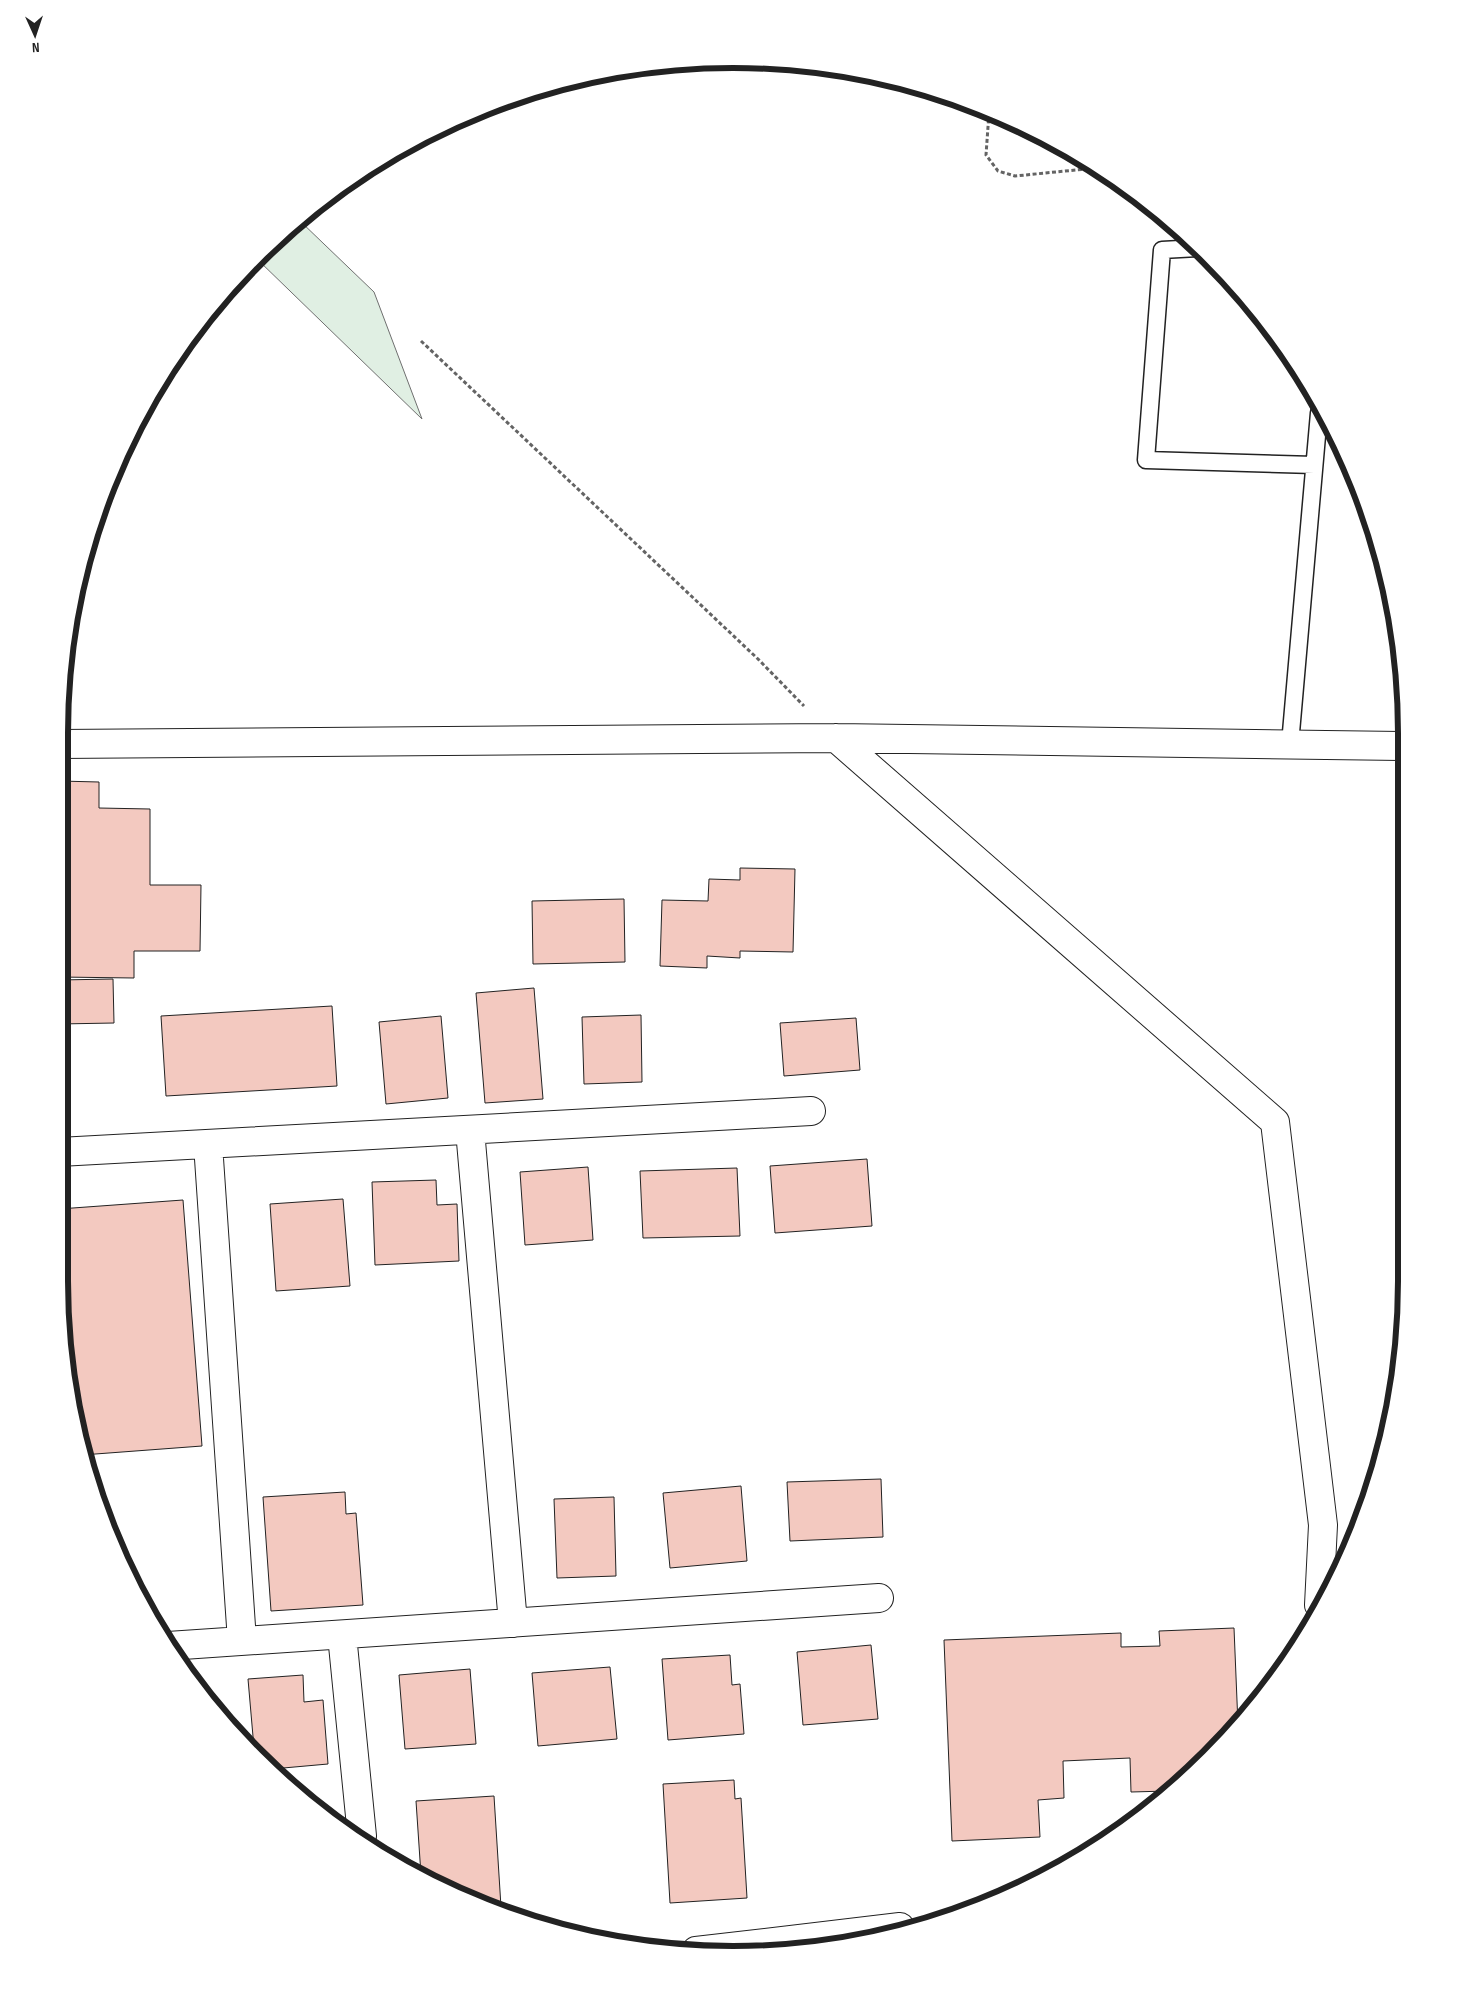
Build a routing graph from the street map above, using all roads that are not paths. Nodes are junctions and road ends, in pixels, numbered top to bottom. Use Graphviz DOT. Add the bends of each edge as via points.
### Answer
graph roads {
  1 [pos="1188,249"];
  2 [pos="1318,419"];
  3 [pos="1314,465"];
  4 [pos="836,738"];
  5 [pos="68,744"];
  6 [pos="1290,744"];
  7 [pos="1398,746"];
  8 [pos="811,1111"];
  9 [pos="470,1130"];
  10 [pos="208,1144"];
  11 [pos="68,1152"];
  12 [pos="1320,1592"];
  13 [pos="879,1598"];
  14 [pos="513,1623"];
  15 [pos="342,1635"];
  16 [pos="242,1641"];
  17 [pos="177,1645"];
  18 [pos="362,1832"];
  19 [pos="875,1930"];
  20 [pos="743,1946"];
  1 -- 3 [label="lane" via="1162,250 1146,460"];
  2 -- 3 [label="lane"];
  3 -- 6 [label="lane"];
  4 -- 5 [label="street"];
  4 -- 6 [label="street"];
  4 -- 12 [label="street" via="1275,1122 1323,1525"];
  6 -- 7 [label="street"];
  8 -- 9 [label="street"];
  9 -- 10 [label="street"];
  9 -- 14 [label="street"];
  10 -- 11 [label="street"];
  10 -- 16 [label="street"];
  13 -- 14 [label="street"];
  14 -- 15 [label="street"];
  15 -- 16 [label="street"];
  15 -- 18 [label="street"];
  16 -- 17 [label="street"];
  19 -- 20 [label="street"];
}
